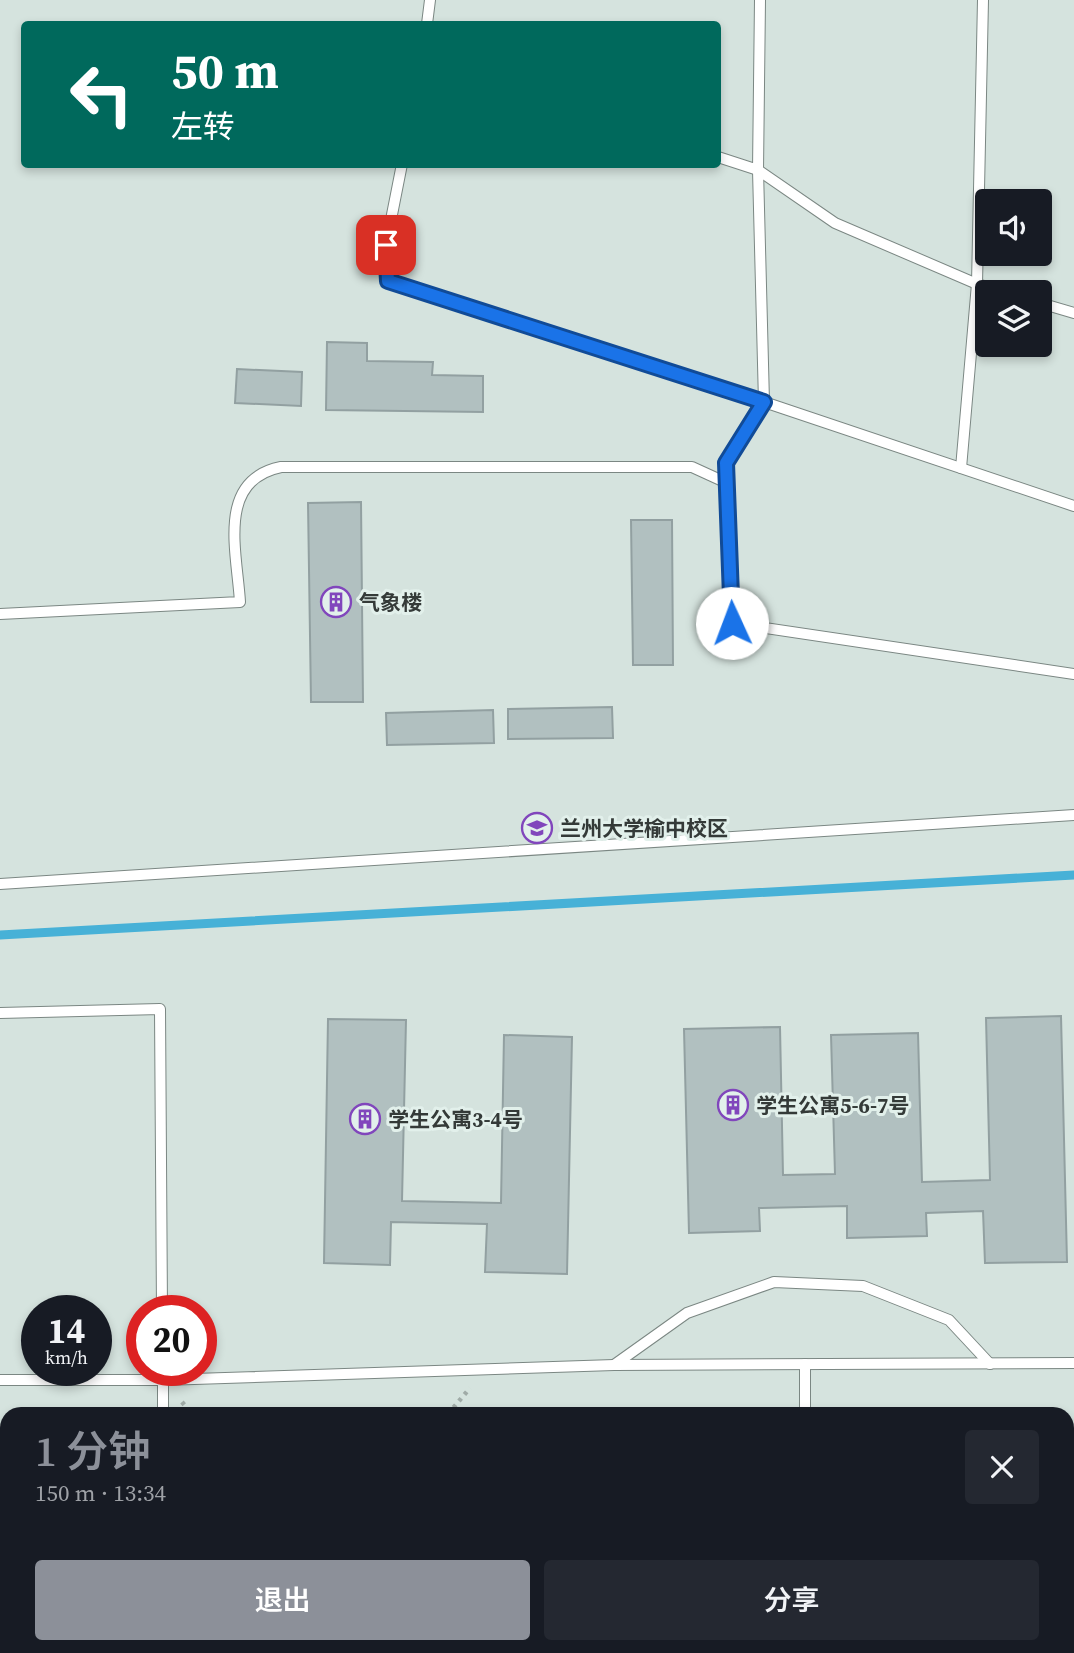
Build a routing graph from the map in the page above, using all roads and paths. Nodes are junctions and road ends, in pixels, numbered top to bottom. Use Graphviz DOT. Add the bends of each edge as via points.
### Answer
graph roads {
  1 [pos="430,0"];
  2 [pos="760,0"];
  3 [pos="983,0"];
  4 [pos="427,21"];
  5 [pos="721,158"];
  6 [pos="401,168"];
  7 [pos="758,170"];
  8 [pos="977,280"];
  9 [pos="975,283"];
  10 [pos="975,307"];
  11 [pos="1052,307"];
  12 [pos="1074,313"];
  13 [pos="764,402"];
  14 [pos="961,468"];
  15 [pos="727,483"];
  16 [pos="1074,506"];
  17 [pos="0,614"];
  18 [pos="1074,674"];
  19 [pos="1074,815"];
  20 [pos="0,884"];
  21 [pos="0,1013"];
  22 [pos="162,1295"];
  23 [pos="1074,1363"];
  24 [pos="806,1364"];
  25 [pos="990,1364"];
  26 [pos="614,1365"];
  27 [pos="217,1374"];
  28 [pos="126,1376"];
  29 [pos="0,1380"];
  30 [pos="163,1386"];
  31 [pos="163,1407"];
  32 [pos="805,1407"];
  1 -- 4 [label="lane"];
  2 -- 7 [label="lane"];
  3 -- 8 [label="lane"];
  5 -- 7 [label="lane"];
  6 -- 13 [label="lane" via="386,245 388,281"];
  7 -- 9 [label="lane" via="835,223"];
  7 -- 13 [label="lane"];
  10 -- 14 [label="lane"];
  11 -- 12 [label="lane"];
  13 -- 14 [label="lane"];
  13 -- 15 [label="lane" via="726,463"];
  14 -- 16 [label="lane"];
  15 -- 17 [label="lane" via="692,467 281,467 252,478 235,505 240,602"];
  15 -- 18 [label="lane" via="732,623"];
  19 -- 20 [label="lane"];
  21 -- 22 [label="lane" via="160,1009"];
  23 -- 25 [label="lane"];
  24 -- 25 [label="lane"];
  24 -- 26 [label="lane"];
  24 -- 32 [label="lane"];
  25 -- 26 [label="lane" via="949,1320 863,1286 774,1282 687,1313"];
  26 -- 27 [label="lane"];
  28 -- 29 [label="lane"];
  30 -- 31 [label="lane"];
}
